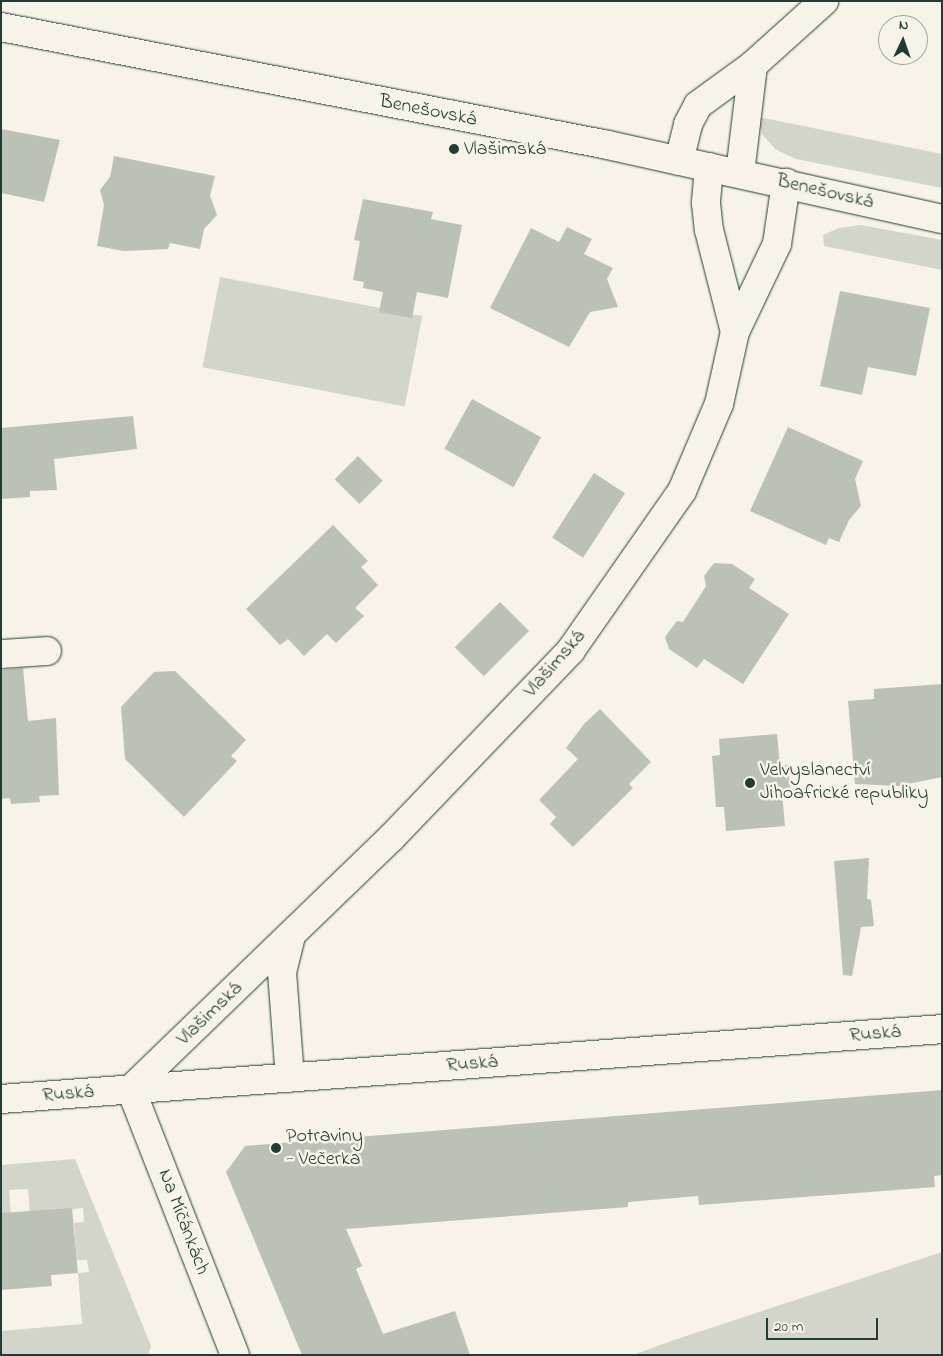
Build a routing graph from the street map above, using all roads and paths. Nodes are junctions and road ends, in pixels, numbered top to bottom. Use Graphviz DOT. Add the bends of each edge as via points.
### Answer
graph roads {
  1 [pos="824,1"];
  2 [pos="1,28"];
  3 [pos="754,65"];
  4 [pos="679,161"];
  5 [pos="709,167"];
  6 [pos="740,173"];
  7 [pos="786,183"];
  8 [pos="942,219"];
  9 [pos="735,332"];
  10 [pos="47,651"];
  11 [pos="1,654"];
  12 [pos="290,940"];
  13 [pos="942,1029"];
  14 [pos="290,1078"];
  15 [pos="131,1090"];
  16 [pos="1,1099"];
  17 [pos="235,1355"];
  1 -- 3 [label="street"];
  2 -- 4 [label="street, Benešovská"];
  3 -- 4 [label="street" via="698,105 688,124"];
  3 -- 6 [label="street"];
  4 -- 5 [label="street, Benešovská"];
  5 -- 6 [label="street, Benešovská"];
  5 -- 9 [label="street, Vlašimská" via="706,203 709,230"];
  6 -- 7 [label="street, Benešovská"];
  7 -- 8 [label="street, Benešovská"];
  7 -- 9 [label="street, Vlašimská" via="777,244"];
  9 -- 12 [label="street, Vlašimská" via="719,404 682,491 571,650"];
  10 -- 11 [label="street"];
  12 -- 14 [label="street" via="282,972"];
  12 -- 15 [label="street, Vlašimská"];
  13 -- 14 [label="street, Ruská"];
  14 -- 15 [label="street, Ruská"];
  15 -- 16 [label="street, Ruská"];
  15 -- 17 [label="street, Na Míčánkách"];
}
